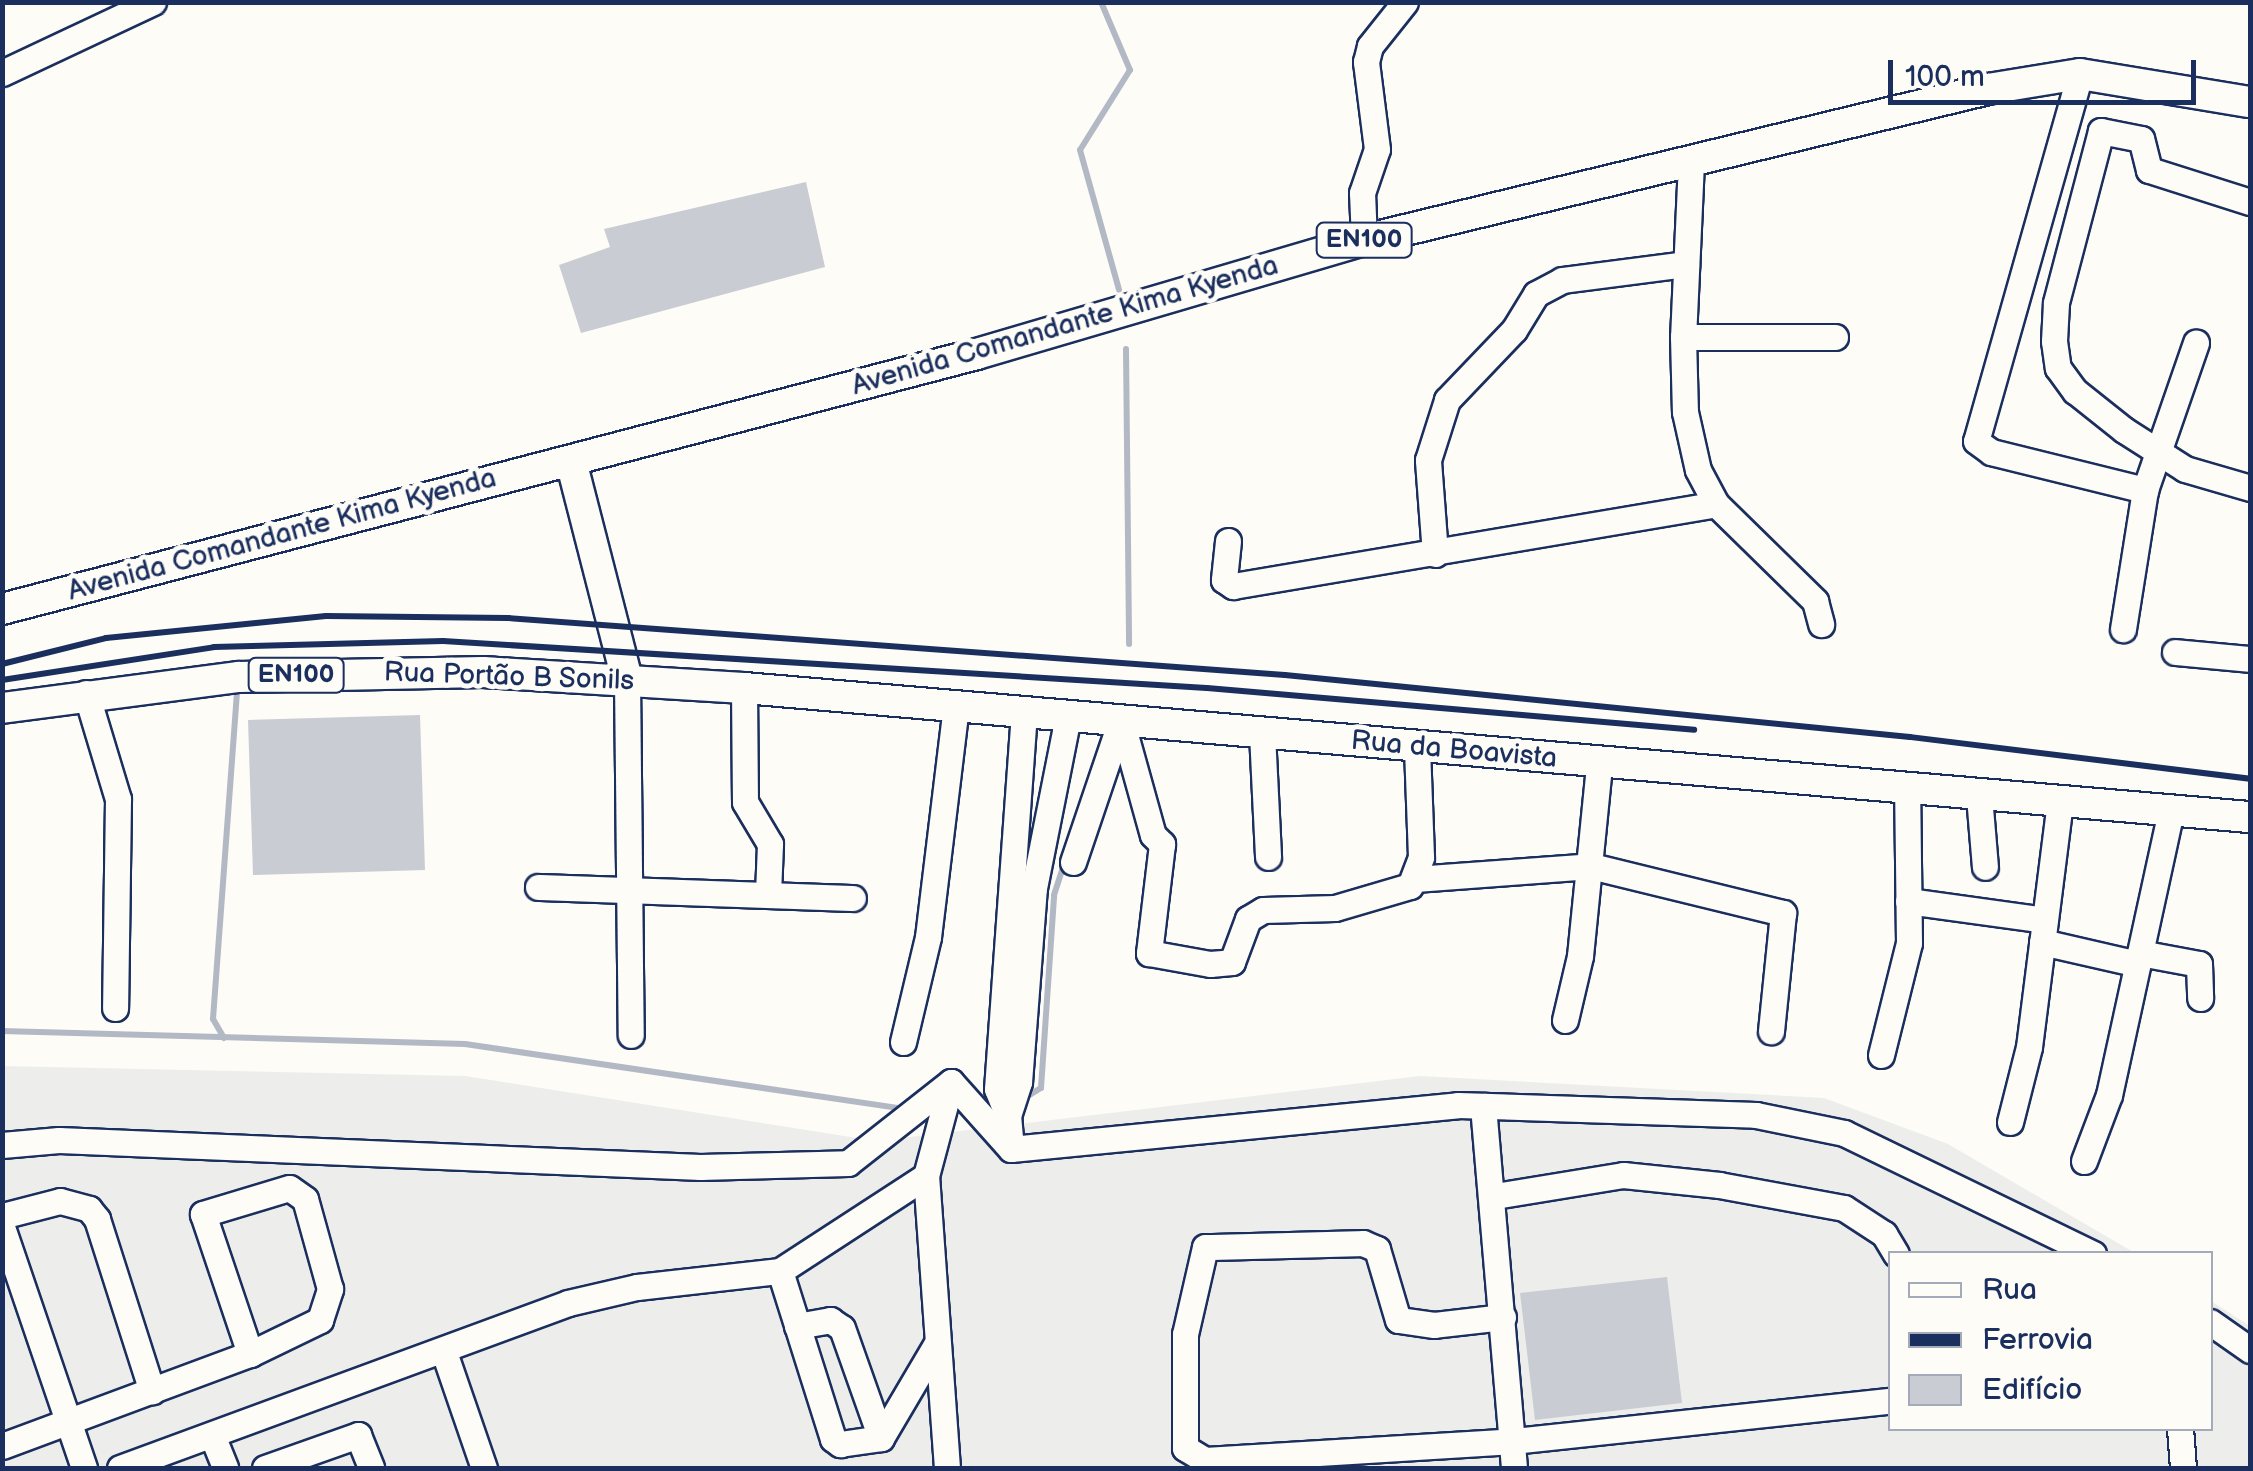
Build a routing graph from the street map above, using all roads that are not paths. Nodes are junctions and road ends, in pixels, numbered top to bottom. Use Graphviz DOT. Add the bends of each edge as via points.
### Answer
graph roads {
  1 [pos="153,2"];
  2 [pos="1405,2"];
  3 [pos="2,73"];
  4 [pos="2080,74"];
  5 [pos="2250,102"];
  6 [pos="1691,162"];
  7 [pos="2250,202"];
  8 [pos="1364,240"];
  9 [pos="1686,264"];
  10 [pos="1683,337"];
  11 [pos="1835,337"];
  12 [pos="2196,343"];
  13 [pos="2158,453"];
  14 [pos="571,461"];
  15 [pos="2250,488"];
  16 [pos="2146,490"];
  17 [pos="1716,504"];
  18 [pos="1228,542"];
  19 [pos="1435,554"];
  20 [pos="2,609"];
  21 [pos="1820,624"];
  22 [pos="2123,629"];
  23 [pos="2175,652"];
  24 [pos="2250,659"];
  25 [pos="642,680"];
  26 [pos="744,688"];
  27 [pos="86,693"];
  28 [pos="956,706"];
  29 [pos="2,708"];
  30 [pos="1024,712"];
  31 [pos="1068,716"];
  32 [pos="1121,720"];
  33 [pos="1262,734"];
  34 [pos="1417,746"];
  35 [pos="1598,764"];
  36 [pos="1906,787"];
  37 [pos="1980,796"];
  38 [pos="2060,802"];
  39 [pos="2170,814"];
  40 [pos="2250,817"];
  41 [pos="1268,858"];
  42 [pos="1073,862"];
  43 [pos="1591,866"];
  44 [pos="1985,867"];
  45 [pos="1415,879"];
  46 [pos="538,887"];
  47 [pos="629,887"];
  48 [pos="768,894"];
  49 [pos="853,898"];
  50 [pos="1908,901"];
  51 [pos="2044,931"];
  52 [pos="2139,959"];
  53 [pos="2200,998"];
  54 [pos="115,1008"];
  55 [pos="1565,1020"];
  56 [pos="1771,1030"];
  57 [pos="631,1035"];
  58 [pos="903,1042"];
  59 [pos="1880,1056"];
  60 [pos="951,1082"];
  61 [pos="1483,1106"];
  62 [pos="1008,1116"];
  63 [pos="2010,1122"];
  64 [pos="2,1144"];
  65 [pos="1010,1149"];
  66 [pos="2084,1161"];
  67 [pos="926,1176"];
  68 [pos="1495,1196"];
  69 [pos="2,1216"];
  70 [pos="2,1226"];
  71 [pos="1894,1251"];
  72 [pos="2087,1251"];
  73 [pos="780,1271"];
  74 [pos="1503,1317"];
  75 [pos="2213,1324"];
  76 [pos="798,1326"];
  77 [pos="937,1343"];
  78 [pos="2250,1350"];
  79 [pos="444,1352"];
  80 [pos="250,1354"];
  81 [pos="152,1391"];
  82 [pos="1888,1402"];
  83 [pos="69,1424"];
  84 [pos="2180,1431"];
  85 [pos="212,1436"];
  86 [pos="881,1438"];
  87 [pos="1513,1440"];
  88 [pos="2,1446"];
  89 [pos="271,1467"];
  90 [pos="84,1468"];
  91 [pos="120,1468"];
  92 [pos="225,1468"];
  93 [pos="371,1468"];
  94 [pos="484,1468"];
  95 [pos="948,1468"];
  96 [pos="1514,1468"];
  97 [pos="2183,1468"];
  1 -- 3 [label="street"];
  2 -- 8 [label="street" via="1370,46 1366,62 1377,148 1362,193"];
  4 -- 5 [label="main road, Avenida Comandante Kima Kyenda / EN100"];
  4 -- 6 [label="main road, Avenida Comandante Kima Kyenda / EN100" via="1988,89"];
  4 -- 16 [label="street" via="1976,440 1990,452"];
  6 -- 8 [label="main road, Avenida Comandante Kima Kyenda / EN100"];
  6 -- 9 [label="street"];
  7 -- 13 [label="street" via="2149,170 2141,139 2101,131 2056,303 2058,368 2074,391"];
  8 -- 14 [label="main road, Avenida Comandante Kima Kyenda / EN100" via="977,354"];
  9 -- 10 [label="street"];
  9 -- 19 [label="street" via="1562,280 1536,294 1514,330 1447,400 1428,460"];
  10 -- 11 [label="street"];
  10 -- 17 [label="street" via="1686,412 1698,470"];
  12 -- 13 [label="street"];
  13 -- 15 [label="street"];
  13 -- 16 [label="street"];
  14 -- 20 [label="main road, Avenida Comandante Kima Kyenda"];
  14 -- 25 [label="main road"];
  16 -- 22 [label="street"];
  17 -- 19 [label="street"];
  17 -- 21 [label="street" via="1815,601"];
  18 -- 19 [label="street" via="1224,580 1230,586"];
  23 -- 24 [label="street"];
  25 -- 26 [label="main road, Rua da Boavista"];
  25 -- 27 [label="main road, Rua Portão B Sonils / EN100" via="340,674"];
  25 -- 47 [label="street"];
  26 -- 28 [label="main road, Rua da Boavista"];
  26 -- 48 [label="street" via="745,802 770,844"];
  27 -- 29 [label="main road, Rua Portão B Sonils / EN100"];
  27 -- 54 [label="street" via="118,799"];
  28 -- 30 [label="main road, Rua da Boavista"];
  28 -- 58 [label="street" via="928,937"];
  30 -- 31 [label="main road, Rua da Boavista"];
  30 -- 62 [label="street" via="996,1089"];
  31 -- 32 [label="main road, Rua da Boavista"];
  31 -- 62 [label="street" via="1034,888 1019,1082"];
  32 -- 33 [label="main road, Rua da Boavista"];
  32 -- 42 [label="street"];
  32 -- 45 [label="street" via="1153,835 1162,844 1149,953 1223,965 1237,955 1248,919 1263,910 1335,908 1406,891"];
  33 -- 34 [label="main road, Rua da Boavista"];
  33 -- 41 [label="street"];
  34 -- 35 [label="main road, Rua da Boavista"];
  34 -- 45 [label="street" via="1421,857"];
  35 -- 36 [label="main road, Rua da Boavista"];
  35 -- 43 [label="street"];
  36 -- 37 [label="main road, Rua da Boavista"];
  36 -- 50 [label="street"];
  37 -- 38 [label="main road, Rua da Boavista"];
  37 -- 44 [label="street"];
  38 -- 39 [label="main road, Rua da Boavista"];
  38 -- 51 [label="street"];
  39 -- 40 [label="main road, Rua da Boavista"];
  39 -- 52 [label="street"];
  43 -- 45 [label="street"];
  43 -- 55 [label="street"];
  43 -- 56 [label="street" via="1784,914"];
  46 -- 47 [label="street"];
  47 -- 48 [label="street"];
  47 -- 57 [label="street"];
  48 -- 49 [label="street"];
  50 -- 51 [label="street"];
  50 -- 59 [label="street" via="1909,943"];
  51 -- 52 [label="street"];
  51 -- 63 [label="street" via="2029,1047"];
  52 -- 53 [label="street" via="2199,964"];
  52 -- 66 [label="street" via="2109,1095"];
  60 -- 64 [label="street" via="848,1163 700,1167 59,1140"];
  60 -- 65 [label="street"];
  60 -- 67 [label="street"];
  61 -- 65 [label="street"];
  61 -- 68 [label="street"];
  61 -- 72 [label="street" via="1756,1114 1844,1133"];
  62 -- 65 [label="street"];
  67 -- 73 [label="street"];
  67 -- 77 [label="street"];
  68 -- 71 [label="street" via="1623,1175 1718,1184 1844,1208 1884,1234"];
  68 -- 74 [label="street"];
  69 -- 81 [label="street" via="60,1201 76,1203 98,1219"];
  70 -- 83 [label="street"];
  73 -- 76 [label="street"];
  73 -- 79 [label="street" via="637,1287 568,1304"];
  74 -- 87 [label="street"];
  74 -- 87 [label="street" via="1434,1326 1398,1320 1377,1249 1363,1243 1205,1247 1185,1334 1186,1448 1205,1460"];
  75 -- 78 [label="street"];
  76 -- 86 [label="street" via="830,1320 842,1328"];
  76 -- 86 [label="street" via="833,1439 852,1446"];
  77 -- 86 [label="street"];
  77 -- 95 [label="street"];
  79 -- 85 [label="street"];
  79 -- 94 [label="street"];
  80 -- 80 [label="street" via="320,1320 330,1289 305,1199 290,1188 203,1214"];
  80 -- 81 [label="street"];
  81 -- 83 [label="street"];
  82 -- 87 [label="street"];
  83 -- 88 [label="street"];
  83 -- 90 [label="street"];
  84 -- 97 [label="street"];
  85 -- 91 [label="street"];
  85 -- 92 [label="street"];
  87 -- 96 [label="street"];
  89 -- 93 [label="street" via="358,1434"];
}
